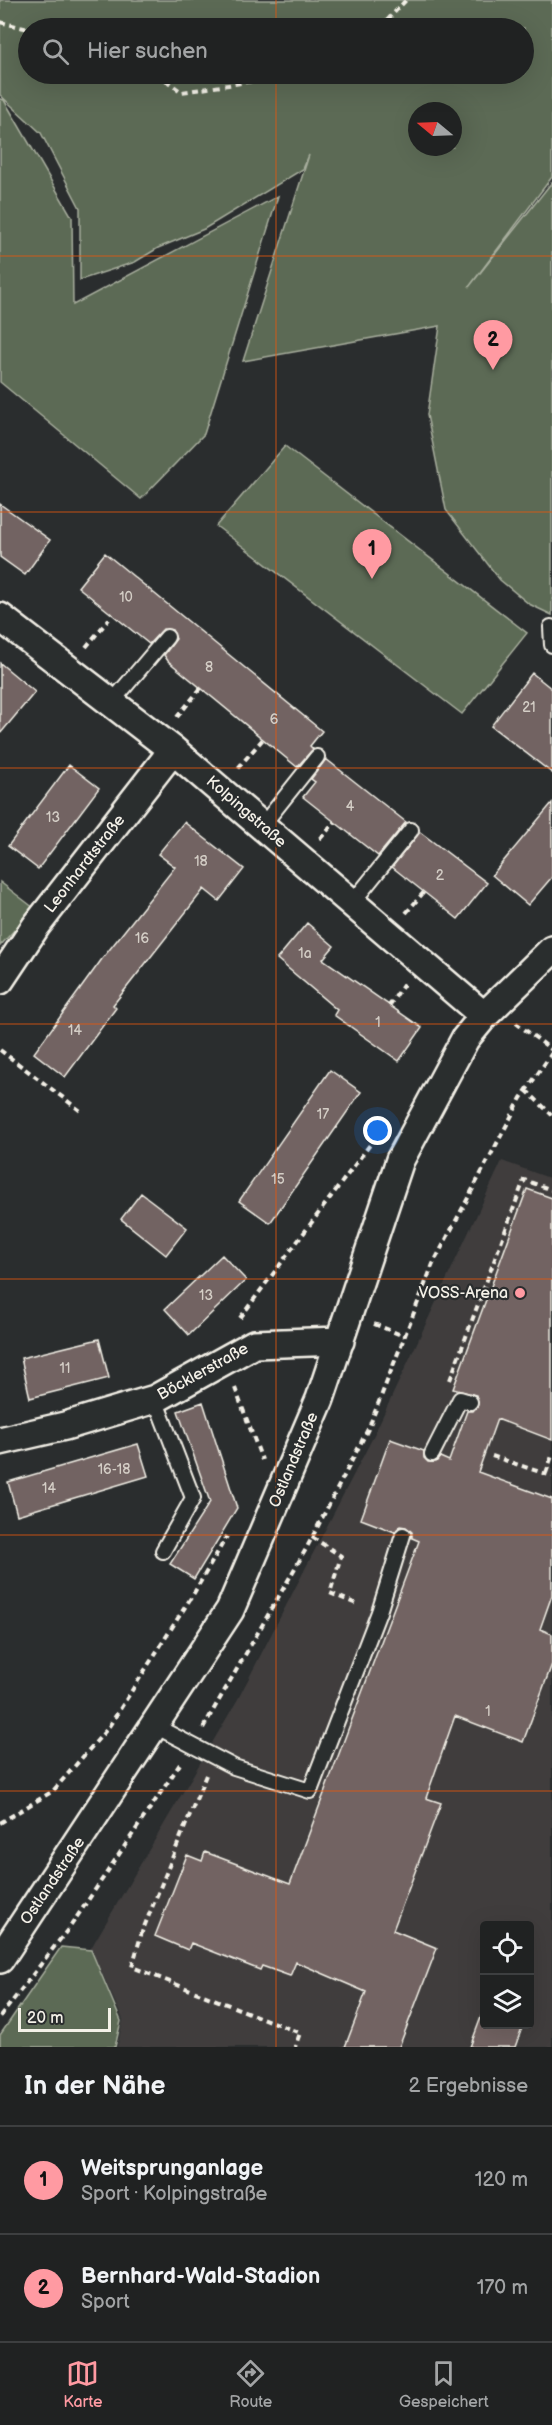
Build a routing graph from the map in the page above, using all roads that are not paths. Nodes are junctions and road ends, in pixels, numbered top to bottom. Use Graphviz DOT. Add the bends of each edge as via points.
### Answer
graph roads {
  1 [pos="0,617"];
  2 [pos="550,627"];
  3 [pos="167,637"];
  4 [pos="552,645"];
  5 [pos="112,702"];
  6 [pos="166,744"];
  7 [pos="317,757"];
  8 [pos="262,826"];
  9 [pos="411,830"];
  10 [pos="352,903"];
  11 [pos="552,950"];
  12 [pos="0,980"];
  13 [pos="484,1016"];
  14 [pos="340,1341"];
  15 [pos="155,1399"];
  16 [pos="465,1401"];
  17 [pos="0,1441"];
  18 [pos="432,1454"];
  19 [pos="403,1535"];
  20 [pos="163,1551"];
  21 [pos="155,1726"];
  22 [pos="0,1959"];
  1 -- 5 [label="street, Kolpingstraße"];
  2 -- 4 [label="lane"];
  3 -- 5 [label="lane"];
  5 -- 6 [label="street, Kolpingstraße"];
  6 -- 8 [label="street, Kolpingstraße"];
  6 -- 12 [label="street, Leonhardtstraße"];
  7 -- 8 [label="lane"];
  8 -- 10 [label="street, Kolpingstraße"];
  9 -- 10 [label="lane"];
  10 -- 13 [label="street, Kolpingstraße"];
  11 -- 13 [label="street, Ostlandstraße"];
  13 -- 14 [label="street, Ostlandstraße" via="465,1039 400,1160"];
  14 -- 15 [label="street, Böcklerstraße" via="254,1344"];
  14 -- 21 [label="street, Ostlandstraße" via="320,1399 230,1610"];
  15 -- 17 [label="street, Böcklerstraße"];
  15 -- 20 [label="lane" via="193,1498"];
  16 -- 18 [label="lane"];
  19 -- 21 [label="lane" via="379,1612 310,1791 234,1767"];
  21 -- 22 [label="street, Ostlandstraße"];
}
